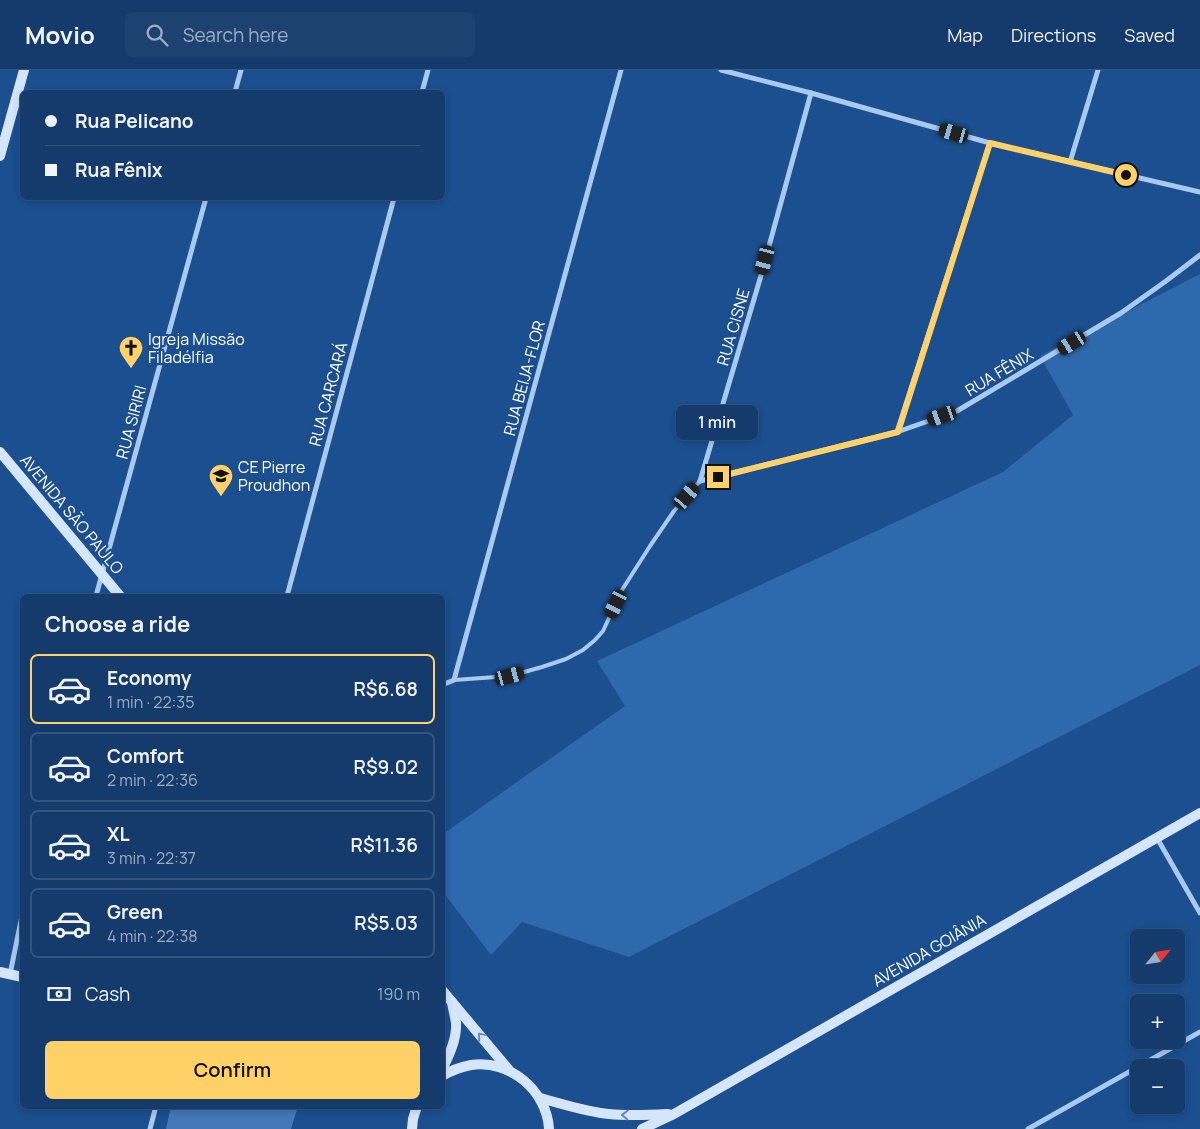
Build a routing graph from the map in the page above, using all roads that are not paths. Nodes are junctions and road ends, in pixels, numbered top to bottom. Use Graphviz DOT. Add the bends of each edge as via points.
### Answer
graph roads {
  1 [pos="24,70"];
  2 [pos="241,70"];
  3 [pos="428,70"];
  4 [pos="621,70"];
  5 [pos="721,70"];
  6 [pos="1098,70"];
  7 [pos="236,90"];
  8 [pos="423,90"];
  9 [pos="812,93"];
  10 [pos="990,143"];
  11 [pos="0,156"];
  12 [pos="1070,162"];
  13 [pos="1200,192"];
  14 [pos="205,200"];
  15 [pos="393,200"];
  16 [pos="1200,255"];
  17 [pos="898,432"];
  18 [pos="0,452"];
  19 [pos="700,481"];
  20 [pos="102,574"];
  21 [pos="97,594"];
  22 [pos="118,594"];
  23 [pos="288,594"];
  24 [pos="454,680"];
  25 [pos="445,684"];
  26 [pos="1200,813"];
  27 [pos="1156,837"];
  28 [pos="1200,914"];
  29 [pos="20,923"];
  30 [pos="5,973"];
  31 [pos="20,977"];
  32 [pos="445,993"];
  33 [pos="452,1001"];
  34 [pos="1200,1032"];
  35 [pos="445,1063"];
  36 [pos="510,1070"];
  37 [pos="445,1074"];
  38 [pos="540,1098"];
  39 [pos="155,1109"];
  40 [pos="416,1109"];
  41 [pos="674,1114"];
  42 [pos="150,1129"];
  43 [pos="412,1129"];
  44 [pos="549,1129"];
  45 [pos="642,1129"];
  46 [pos="1028,1129"];
  1 -- 11 [label="street"];
  2 -- 7 [label="street"];
  3 -- 8 [label="street"];
  4 -- 24 [label="street, RUA BEIJA-FLOR"];
  5 -- 9 [label="street"];
  6 -- 12 [label="street"];
  9 -- 10 [label="street"];
  9 -- 19 [label="street, RUA CISNE"];
  10 -- 12 [label="street"];
  10 -- 17 [label="street"];
  12 -- 13 [label="street"];
  14 -- 20 [label="street, RUA SIRIRI"];
  15 -- 23 [label="street, RUA CARCARÁ"];
  16 -- 17 [label="street, RUA FÊNIX" via="1121,313 958,411"];
  17 -- 19 [label="street, RUA FÊNIX"];
  18 -- 20 [label="street, AVENIDA SÃO PAULO"];
  19 -- 24 [label="lane" via="650,546 622,590 603,631 583,650 510,676"];
  20 -- 21 [label="street, RUA SIRIRI"];
  20 -- 22 [label="street, AVENIDA SÃO PAULO"];
  24 -- 25 [label="street"];
  26 -- 27 [label="street, AVENIDA GOIÂNIA"];
  27 -- 28 [label="street"];
  27 -- 41 [label="street, AVENIDA GOIÂNIA"];
  29 -- 30 [label="street"];
  30 -- 31 [label="street"];
  32 -- 33 [label="street"];
  33 -- 35 [label="street" via="455,1034"];
  36 -- 33 [label="street, one-way"];
  34 -- 46 [label="street"];
  36 -- 37 [label="street" via="473,1064"];
  36 -- 38 [label="street" via="527,1082"];
  41 -- 38 [label="street, AVENIDA GOIÂNIA, one-way" via="608,1114"];
  38 -- 44 [label="street"];
  39 -- 42 [label="street"];
  40 -- 43 [label="street"];
  41 -- 45 [label="street, AVENIDA GOIÂNIA"];
}
